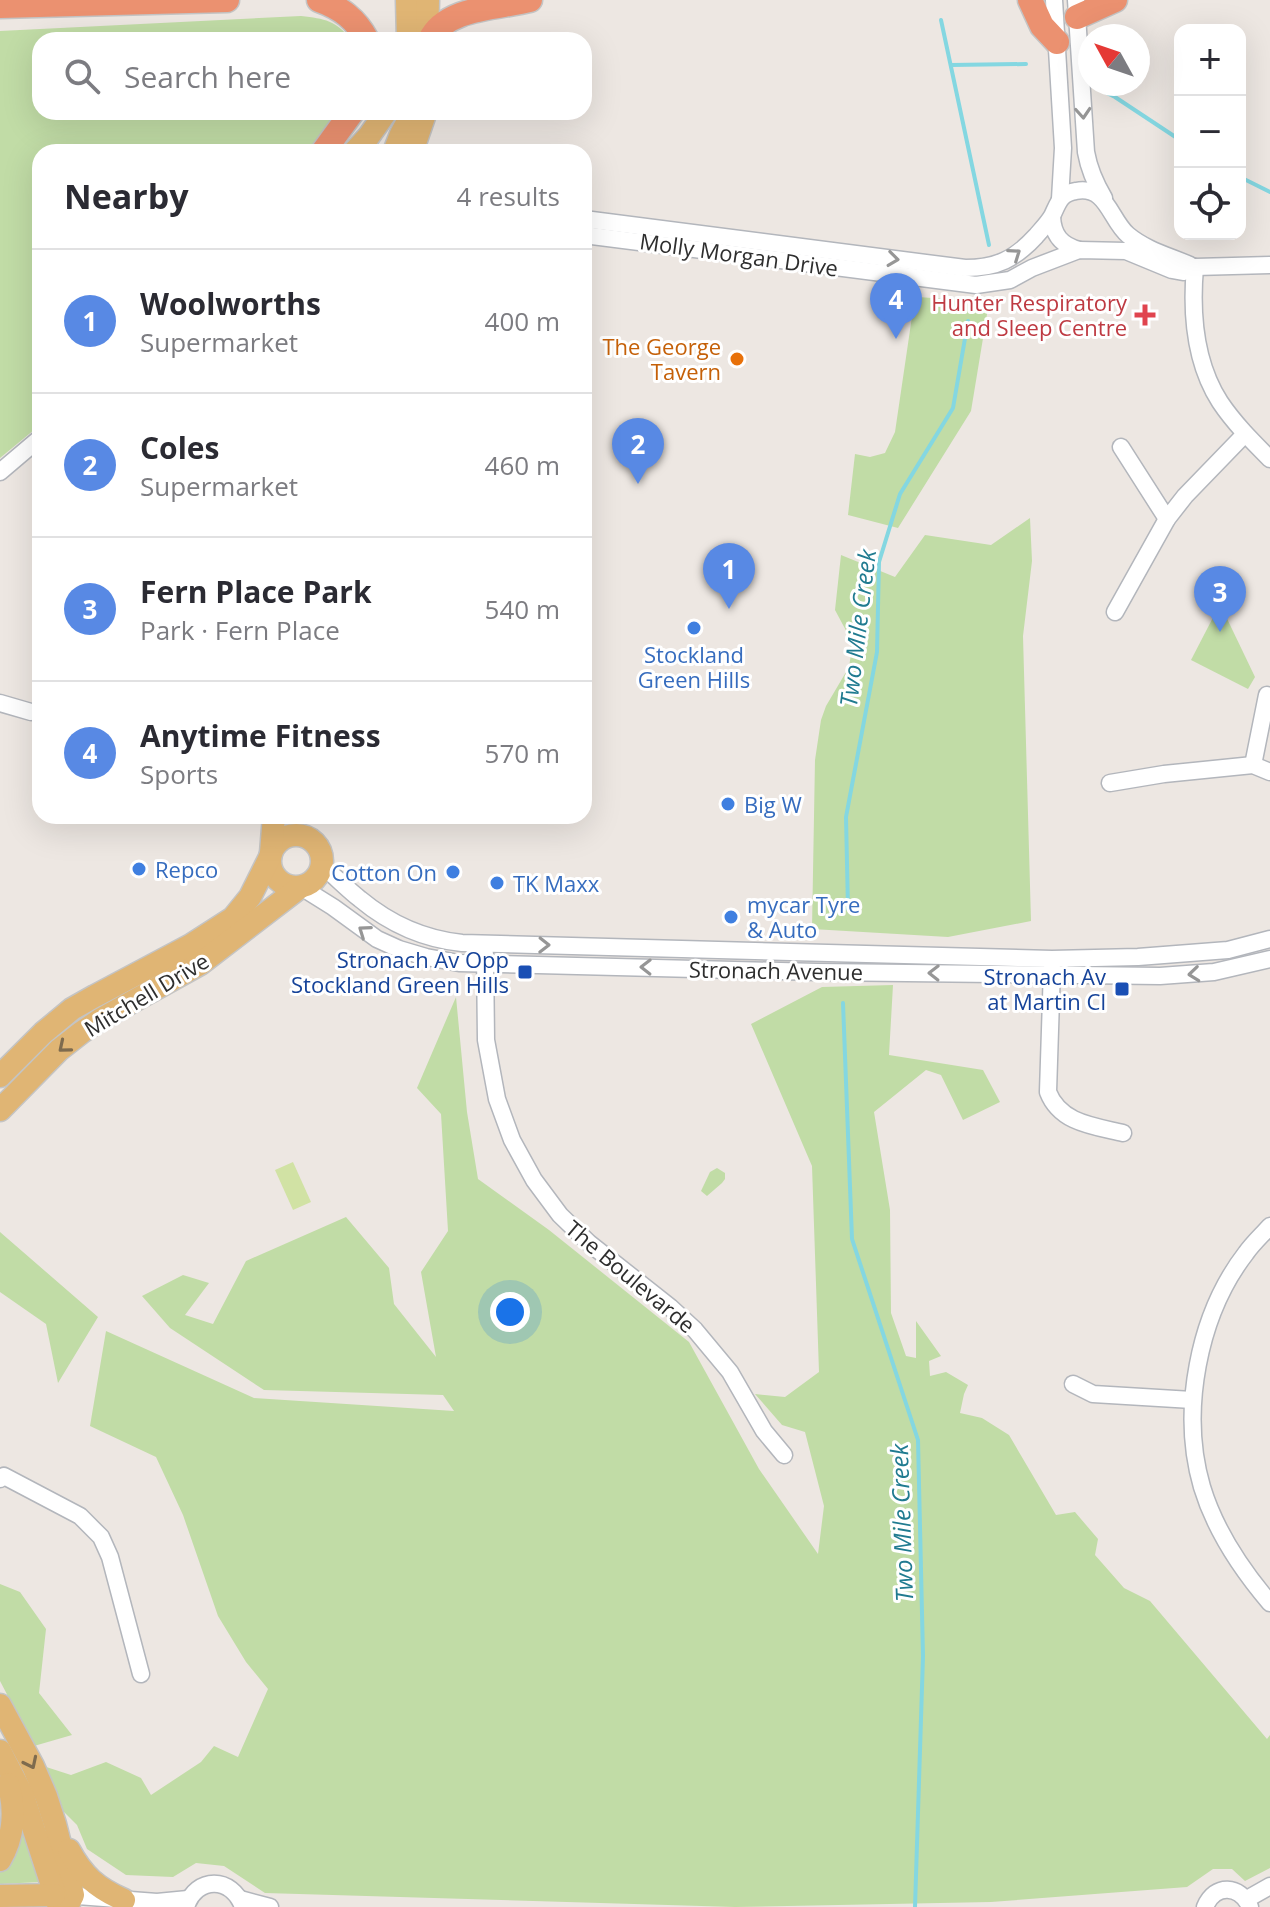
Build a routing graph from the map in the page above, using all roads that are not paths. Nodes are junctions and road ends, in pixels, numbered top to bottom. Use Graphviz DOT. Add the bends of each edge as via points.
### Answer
graph roads {
  1 [pos="227,0"];
  2 [pos="319,0"];
  3 [pos="407,0"];
  4 [pos="428,0"];
  5 [pos="530,0"];
  6 [pos="1030,0"];
  7 [pos="1054,0"];
  8 [pos="1115,0"];
  9 [pos="0,6"];
  10 [pos="1077,9"];
  11 [pos="363,32"];
  12 [pos="408,32"];
  13 [pos="428,32"];
  14 [pos="433,32"];
  15 [pos="1057,42"];
  16 [pos="346,120"];
  17 [pos="359,120"];
  18 [pos="380,120"];
  19 [pos="409,120"];
  20 [pos="422,120"];
  21 [pos="329,144"];
  22 [pos="343,144"];
  23 [pos="362,144"];
  24 [pos="397,144"];
  25 [pos="415,144"];
  26 [pos="1060,199"];
  27 [pos="1108,206"];
  28 [pos="1052,217"];
  29 [pos="592,220"];
  30 [pos="592,236"];
  31 [pos="1084,249"];
  32 [pos="1270,265"];
  33 [pos="1195,267"];
  34 [pos="1245,434"];
  35 [pos="32,445"];
  36 [pos="1121,447"];
  37 [pos="1270,459"];
  38 [pos="0,472"];
  39 [pos="1167,519"];
  40 [pos="1115,612"];
  41 [pos="1267,695"];
  42 [pos="0,703"];
  43 [pos="31,712"];
  44 [pos="1253,765"];
  45 [pos="1270,772"];
  46 [pos="1110,783"];
  47 [pos="273,824"];
  48 [pos="310,824"];
  49 [pos="313,841"];
  50 [pos="270,855"];
  51 [pos="322,866"];
  52 [pos="300,887"];
  53 [pos="1270,939"];
  54 [pos="485,944"];
  55 [pos="1270,959"];
  56 [pos="486,965"];
  57 [pos="1052,967"];
  58 [pos="0,1076"];
  59 [pos="0,1110"];
  60 [pos="1123,1133"];
  61 [pos="1270,1226"];
  62 [pos="1073,1384"];
  63 [pos="1192,1400"];
  64 [pos="784,1455"];
  65 [pos="1,1473"];
  66 [pos="1270,1603"];
  67 [pos="141,1674"];
  68 [pos="0,1705"];
  69 [pos="0,1751"];
  70 [pos="0,1761"];
  71 [pos="55,1824"];
  72 [pos="0,1860"];
  73 [pos="1270,1886"];
  74 [pos="0,1896"];
  75 [pos="124,1900"];
  76 [pos="63,1901"];
  77 [pos="187,1903"];
  78 [pos="242,1903"];
  79 [pos="1248,1903"];
  80 [pos="270,1907"];
  81 [pos="1205,1907"];
  1 -- 9 [label="highway"];
  2 -- 11 [label="highway" via="351,17"];
  3 -- 12 [label="main road"];
  4 -- 13 [label="main road"];
  5 -- 14 [label="highway" via="447,21"];
  6 -- 15 [label="highway"];
  7 -- 15 [label="street"];
  8 -- 10 [label="highway"];
  10 -- 27 [label="street, one-way" via="1086,152"];
  15 -- 26 [label="street"];
  16 -- 21 [label="highway"];
  17 -- 22 [label="highway"];
  18 -- 23 [label="main road"];
  19 -- 24 [label="main road"];
  20 -- 25 [label="main road"];
  26 -- 27 [label="street" via="1089,190"];
  26 -- 28 [label="street, Molly Morgan Drive"];
  27 -- 31 [label="street, Molly Morgan Drive" via="1112,221 1104,240"];
  27 -- 33 [label="street, Molly Morgan Drive" via="1120,227 1139,242"];
  29 -- 28 [label="street, Molly Morgan Drive, one-way" via="982,268 1024,249"];
  28 -- 31 [label="street" via="1056,235 1070,247"];
  30 -- 31 [label="street, Molly Morgan Drive" via="976,285 1010,280"];
  31 -- 33 [label="street, Molly Morgan Drive" via="1126,251 1183,272"];
  32 -- 33 [label="street, Molly Morgan Drive"];
  33 -- 34 [label="street" via="1193,296 1206,373 1219,401"];
  34 -- 37 [label="street"];
  34 -- 39 [label="street"];
  35 -- 38 [label="street"];
  36 -- 39 [label="street"];
  39 -- 40 [label="street"];
  41 -- 44 [label="street"];
  42 -- 43 [label="street"];
  44 -- 45 [label="street"];
  44 -- 46 [label="street"];
  47 -- 50 [label="main road, Mitchell Drive"];
  48 -- 49 [label="main road"];
  49 -- 50 [label="main road" via="289,836"];
  49 -- 51 [label="main road"];
  50 -- 52 [label="main road" via="277,880"];
  50 -- 58 [label="main road, Mitchell Drive" via="250,897 233,918 72,1009"];
  51 -- 52 [label="main road" via="315,879"];
  51 -- 54 [label="street, Stronach Avenue" via="398,924 439,941"];
  56 -- 52 [label="street, Stronach Avenue, one-way" via="399,949 365,933"];
  52 -- 59 [label="main road, Mitchell Drive, one-way" via="200,964 82,1032"];
  53 -- 57 [label="street, Stronach Avenue" via="1228,950"];
  54 -- 56 [label="street, The Boulevarde"];
  54 -- 57 [label="street, Stronach Avenue, one-way" via="788,951"];
  55 -- 57 [label="street, Stronach Avenue, one-way" via="1183,976"];
  57 -- 56 [label="street, Stronach Avenue, one-way"];
  56 -- 64 [label="street, The Boulevarde" via="486,1040 497,1099 534,1180 589,1243 695,1330 730,1372"];
  57 -- 60 [label="street" via="1052,1103 1082,1123"];
  61 -- 63 [label="street" via="1245,1254 1216,1303"];
  62 -- 63 [label="street" via="1093,1394"];
  63 -- 66 [label="street" via="1202,1486 1220,1531"];
  65 -- 67 [label="street" via="80,1516 101,1537"];
  68 -- 71 [label="main road, one-way" via="33,1766"];
  69 -- 76 [label="main road"];
  70 -- 72 [label="main road" via="13,1820"];
  71 -- 75 [label="main road" via="90,1880"];
  71 -- 76 [label="main road"];
  73 -- 79 [label="street"];
  74 -- 76 [label="main road"];
  75 -- 76 [label="street"];
  75 -- 77 [label="street"];
  77 -- 78 [label="street" via="199,1888 214,1884 229,1888"];
  78 -- 80 [label="street"];
  79 -- 81 [label="street" via="1226,1889 1212,1895"];
}
